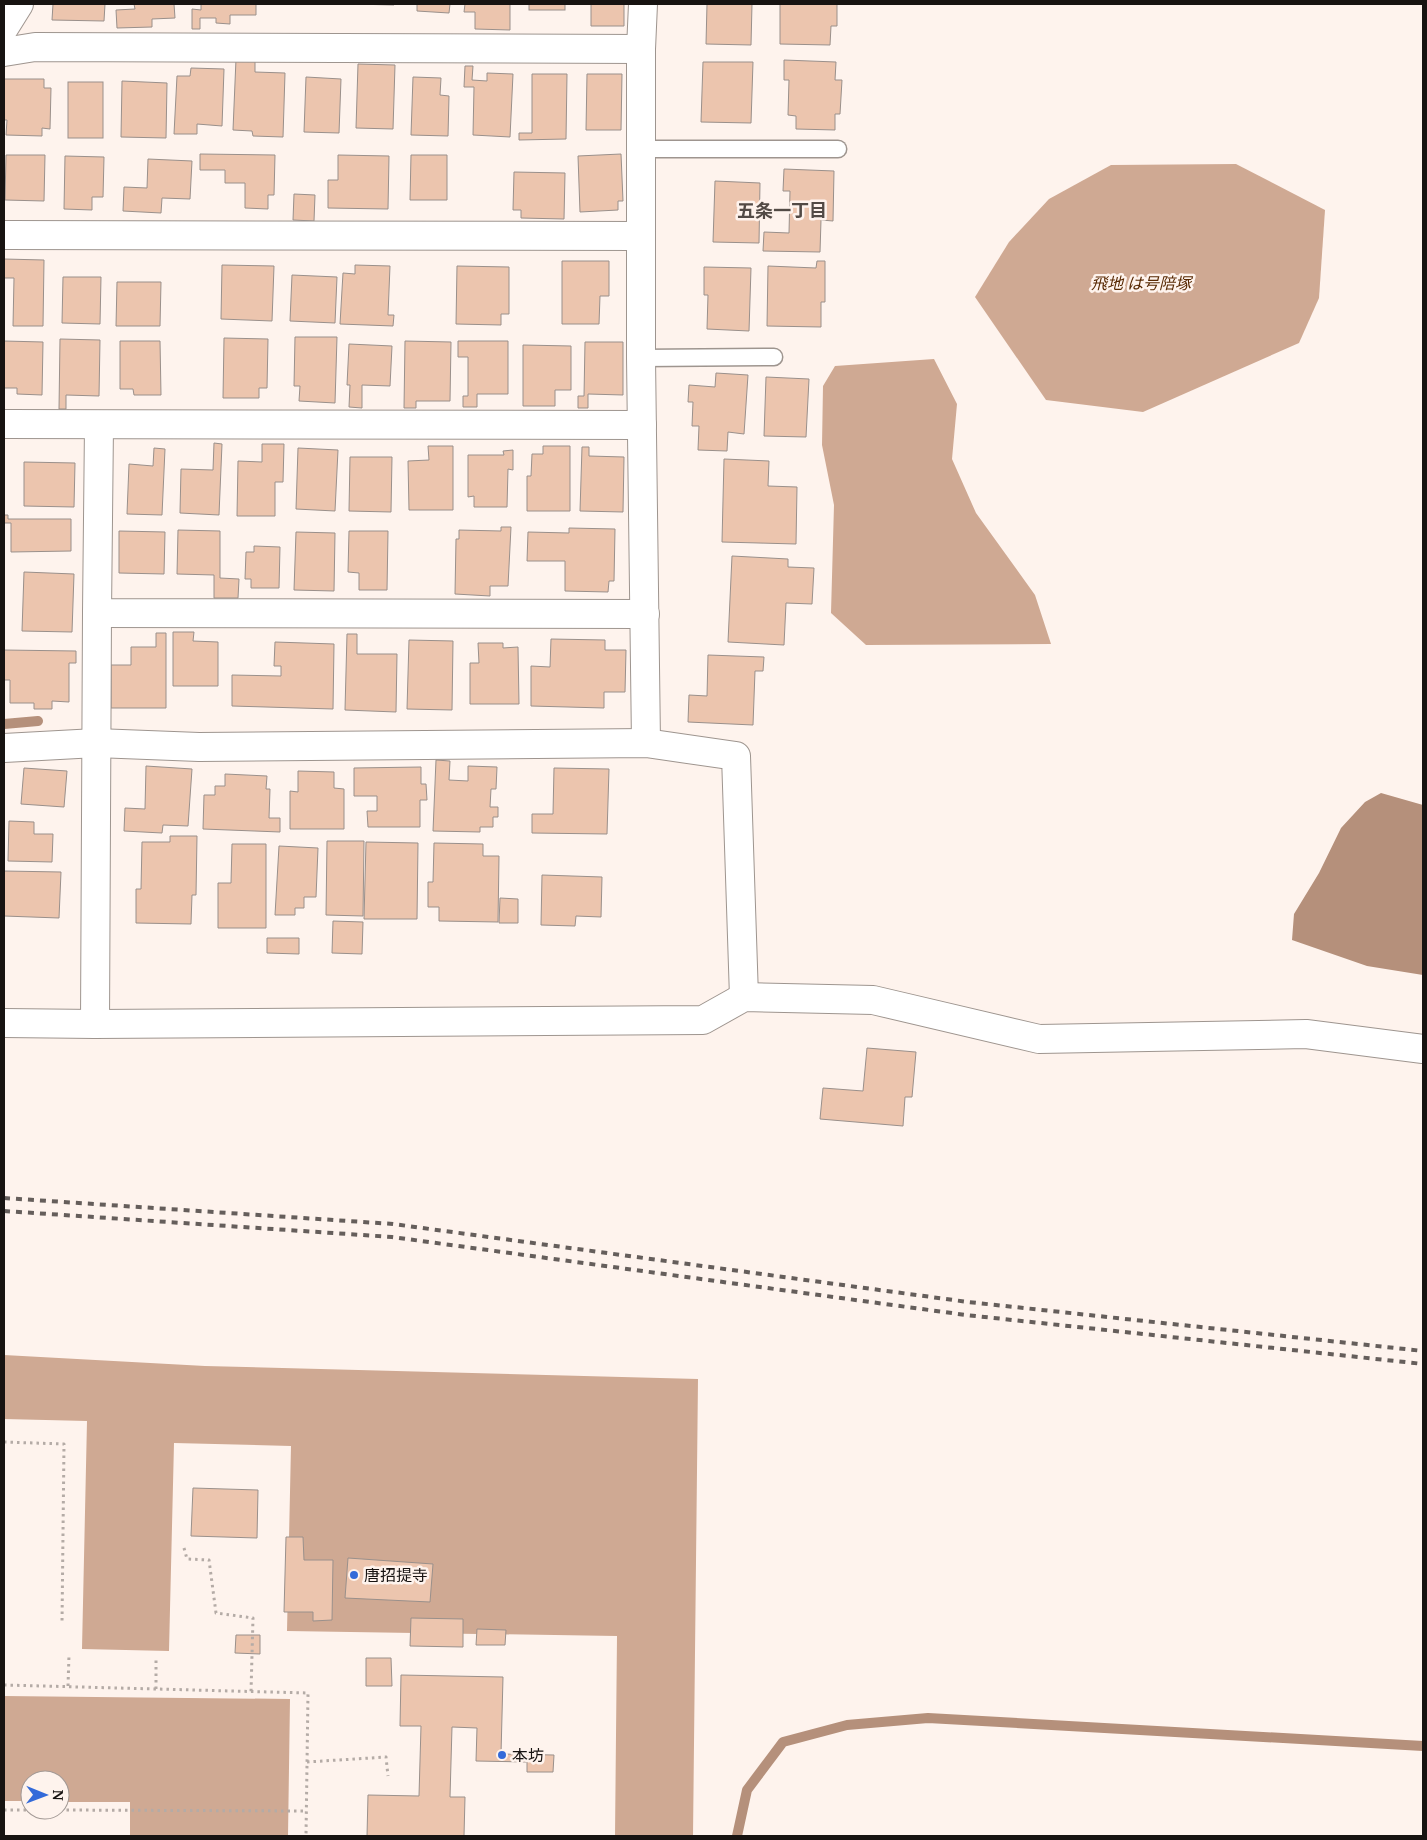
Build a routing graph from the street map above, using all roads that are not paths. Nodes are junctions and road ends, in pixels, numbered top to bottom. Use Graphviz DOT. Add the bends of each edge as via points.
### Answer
graph roads {
  1 [pos="19,4"];
  2 [pos="643,4"];
  3 [pos="4,28"];
  4 [pos="641,49"];
  5 [pos="4,52"];
  6 [pos="641,149"];
  7 [pos="838,149"];
  8 [pos="4,235"];
  9 [pos="641,236"];
  10 [pos="774,357"];
  11 [pos="641,358"];
  12 [pos="4,424"];
  13 [pos="99,425"];
  14 [pos="642,425"];
  15 [pos="97,613"];
  16 [pos="645,614"];
  17 [pos="96,743"];
  18 [pos="646,743"];
  19 [pos="4,748"];
  20 [pos="744,997"];
  21 [pos="4,1023"];
  22 [pos="95,1024"];
  23 [pos="1423,1049"];
  1 -- 3 [label="street"];
  2 -- 4 [label="street"];
  4 -- 5 [label="street" via="35,47"];
  4 -- 6 [label="street"];
  6 -- 7 [label="lane"];
  6 -- 9 [label="street"];
  8 -- 9 [label="street"];
  9 -- 11 [label="street"];
  10 -- 11 [label="lane"];
  11 -- 14 [label="street"];
  12 -- 13 [label="street"];
  13 -- 14 [label="street"];
  13 -- 15 [label="street"];
  14 -- 16 [label="street"];
  15 -- 16 [label="street"];
  15 -- 17 [label="street"];
  16 -- 18 [label="street"];
  17 -- 18 [label="street" via="199,747"];
  17 -- 19 [label="street"];
  17 -- 22 [label="street"];
  18 -- 20 [label="street" via="736,756"];
  20 -- 22 [label="street" via="703,1020"];
  20 -- 23 [label="street" via="873,1000 1039,1039 1306,1034"];
  21 -- 22 [label="street"];
}
